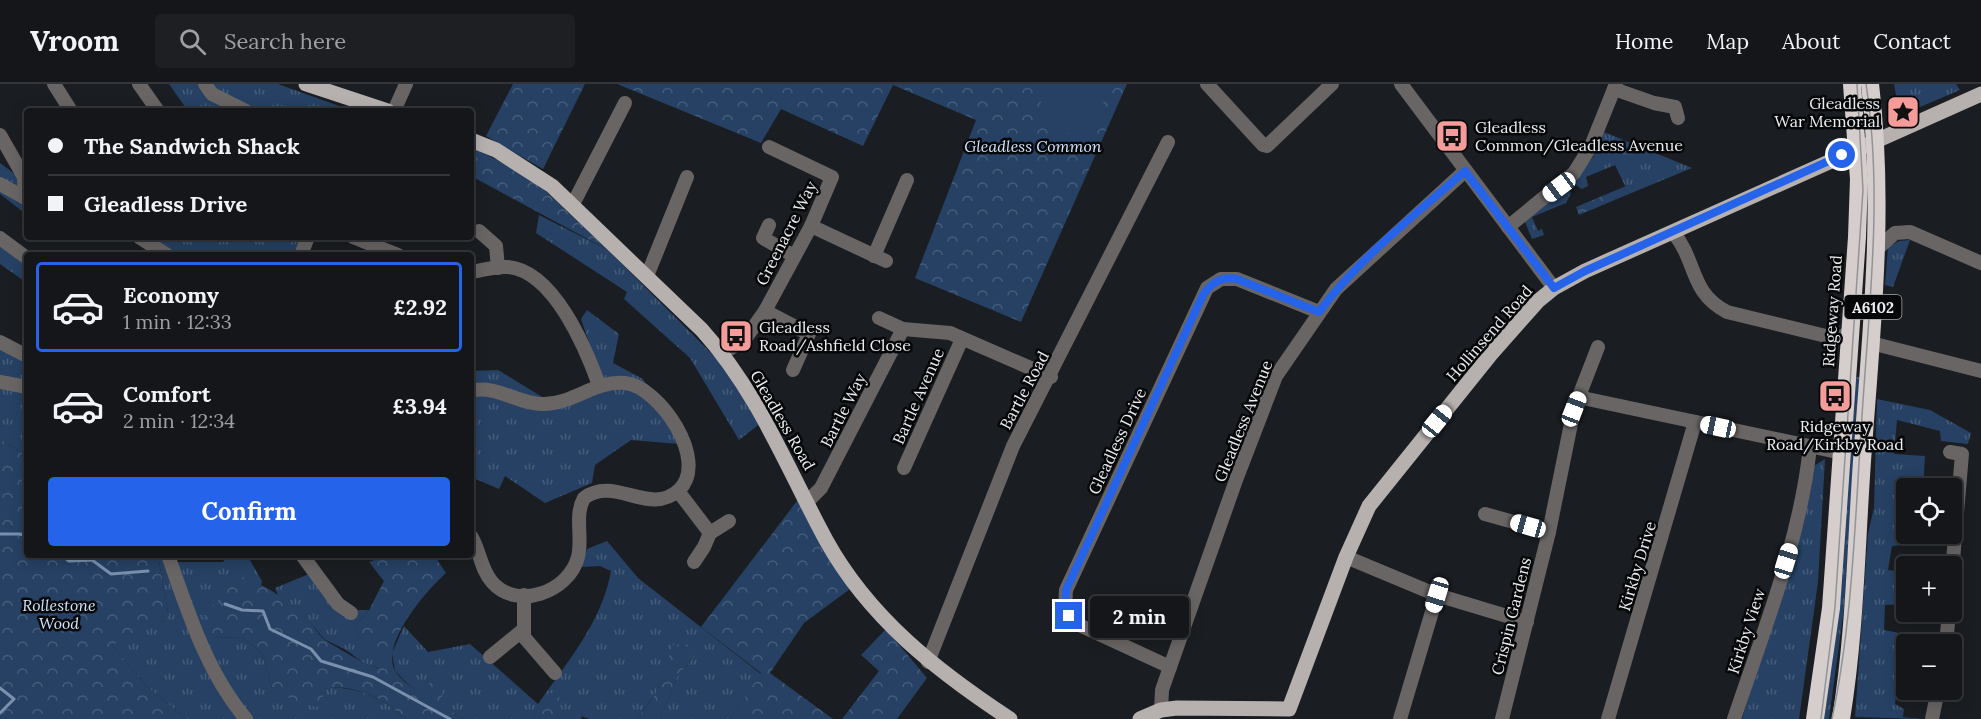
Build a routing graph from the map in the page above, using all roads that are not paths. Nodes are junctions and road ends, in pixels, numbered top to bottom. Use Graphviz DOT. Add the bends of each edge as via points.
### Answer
graph roads {
  1 [pos="54,84"];
  2 [pos="139,84"];
  3 [pos="205,84"];
  4 [pos="306,84"];
  5 [pos="406,84"];
  6 [pos="1207,84"];
  7 [pos="1332,84"];
  8 [pos="1401,84"];
  9 [pos="1852,84"];
  10 [pos="1870,84"];
  11 [pos="1615,86"];
  12 [pos="1981,94"];
  13 [pos="625,103"];
  14 [pos="69,108"];
  15 [pos="156,108"];
  16 [pos="240,108"];
  17 [pos="379,108"];
  18 [pos="395,108"];
  19 [pos="1678,118"];
  20 [pos="0,135"];
  21 [pos="1876,141"];
  22 [pos="474,142"];
  23 [pos="1168,142"];
  24 [pos="769,147"];
  25 [pos="1858,149"];
  26 [pos="1465,171"];
  27 [pos="24,177"];
  28 [pos="687,177"];
  29 [pos="907,180"];
  30 [pos="0,184"];
  31 [pos="24,198"];
  32 [pos="573,204"];
  33 [pos="769,225"];
  34 [pos="811,226"];
  35 [pos="1508,227"];
  36 [pos="479,231"];
  37 [pos="1673,232"];
  38 [pos="0,238"];
  39 [pos="144,240"];
  40 [pos="360,240"];
  41 [pos="1877,249"];
  42 [pos="162,252"];
  43 [pos="390,252"];
  44 [pos="24,256"];
  45 [pos="794,256"];
  46 [pos="1981,263"];
  47 [pos="498,268"];
  48 [pos="474,272"];
  49 [pos="647,276"];
  50 [pos="1554,288"];
  51 [pos="765,311"];
  52 [pos="1319,312"];
  53 [pos="879,318"];
  54 [pos="1851,328"];
  55 [pos="903,329"];
  56 [pos="962,339"];
  57 [pos="0,342"];
  58 [pos="1871,343"];
  59 [pos="1598,347"];
  60 [pos="24,354"];
  61 [pos="722,354"];
  62 [pos="793,370"];
  63 [pos="1981,371"];
  64 [pos="1050,377"];
  65 [pos="0,382"];
  66 [pos="599,385"];
  67 [pos="24,386"];
  68 [pos="474,391"];
  69 [pos="1578,397"];
  70 [pos="1695,422"];
  71 [pos="1810,447"];
  72 [pos="1950,452"];
  73 [pos="1842,453"];
  74 [pos="904,468"];
  75 [pos="678,491"];
  76 [pos="807,502"];
  77 [pos="1485,514"];
  78 [pos="729,521"];
  79 [pos="1549,532"];
  80 [pos="710,534"];
  81 [pos="474,544"];
  82 [pos="1953,556"];
  83 [pos="1346,557"];
  84 [pos="169,558"];
  85 [pos="304,558"];
  86 [pos="694,562"];
  87 [pos="524,595"];
  88 [pos="1437,595"];
  89 [pos="351,613"];
  90 [pos="1527,622"];
  91 [pos="523,630"];
  92 [pos="490,657"];
  93 [pos="928,662"];
  94 [pos="1170,667"];
  95 [pos="555,673"];
  96 [pos="1936,700"];
  97 [pos="1161,710"];
  98 [pos="1287,714"];
  99 [pos="246,719"];
  100 [pos="1010,719"];
  101 [pos="1140,719"];
  102 [pos="1400,719"];
  103 [pos="1502,719"];
  104 [pos="1608,719"];
  105 [pos="1734,719"];
  106 [pos="1815,719"];
  107 [pos="1841,719"];
  108 [pos="1932,719"];
  1 -- 14 [label="street"];
  2 -- 15 [label="street"];
  3 -- 16 [label="street" via="212,93"];
  4 -- 17 [label="main road"];
  5 -- 18 [label="street"];
  6 -- 7 [label="street" via="1271,151"];
  8 -- 26 [label="street"];
  9 -- 25 [label="highway, Ridgeway Road / A6102"];
  10 -- 21 [label="highway, A6102"];
  11 -- 19 [label="street" via="1654,103 1675,107"];
  11 -- 35 [label="street" via="1591,146 1574,173"];
  12 -- 21 [label="main road, Hollinsend Road"];
  13 -- 32 [label="street"];
  20 -- 27 [label="street"];
  21 -- 25 [label="main road, Hollinsend Road"];
  21 -- 41 [label="highway, A6102"];
  22 -- 32 [label="main road, Gleadless Road" via="537,174"];
  23 -- 64 [label="street, Bartle Road"];
  24 -- 34 [label="street, Greenacre Way" via="832,177"];
  25 -- 37 [label="main road, Hollinsend Road"];
  25 -- 54 [label="highway, Ridgeway Road / A6102"];
  26 -- 35 [label="street"];
  26 -- 52 [label="street, Gleadless Avenue" via="1359,265"];
  28 -- 49 [label="street"];
  29 -- 34 [label="street" via="880,259"];
  30 -- 31 [label="street"];
  32 -- 49 [label="main road, Gleadless Road"];
  33 -- 45 [label="street" via="763,238"];
  34 -- 45 [label="street, Greenacre Way"];
  35 -- 50 [label="street"];
  36 -- 47 [label="street" via="496,246"];
  37 -- 50 [label="main road, Hollinsend Road"];
  37 -- 54 [label="street" via="1688,255 1699,289 1714,305 1727,312 1840,338"];
  38 -- 44 [label="street"];
  39 -- 42 [label="street"];
  40 -- 43 [label="street"];
  41 -- 46 [label="street" via="1895,233 1910,232"];
  41 -- 58 [label="highway, A6102"];
  45 -- 51 [label="street, Greenacre Way"];
  47 -- 48 [label="street"];
  47 -- 66 [label="street" via="517,269 547,290 578,332"];
  49 -- 61 [label="main road, Gleadless Road"];
  50 -- 83 [label="main road, Hollinsend Road" via="1491,354 1369,506"];
  51 -- 61 [label="street, Greenacre Way" via="745,339"];
  51 -- 62 [label="street" via="809,334"];
  52 -- 94 [label="street, Gleadless Avenue" via="1285,362 1268,396"];
  52 -- 94 [label="street, Gleadless Drive" via="1237,279 1221,279 1207,288 1066,590 1065,608 1075,623"];
  53 -- 55 [label="street"];
  54 -- 73 [label="highway, Ridgeway Road / A6102"];
  55 -- 56 [label="street" via="936,330"];
  55 -- 76 [label="street, Bartle Way" via="821,488"];
  56 -- 64 [label="street"];
  56 -- 74 [label="street, Bartle Avenue"];
  57 -- 60 [label="street"];
  58 -- 63 [label="street"];
  58 -- 107 [label="highway, A6102"];
  59 -- 69 [label="street, Crispin Gardens"];
  61 -- 76 [label="main road, Gleadless Road" via="772,431"];
  64 -- 93 [label="street, Bartle Road" via="995,487"];
  65 -- 67 [label="street"];
  66 -- 68 [label="street" via="554,404 527,403 487,389"];
  66 -- 75 [label="street" via="639,386 670,418 682,436 688,461 688,473"];
  69 -- 70 [label="street"];
  69 -- 79 [label="street, Crispin Gardens"];
  70 -- 71 [label="street"];
  70 -- 104 [label="street, Kirkby Drive"];
  71 -- 73 [label="street"];
  71 -- 105 [label="street, Kirkby View" via="1805,492 1793,540"];
  72 -- 82 [label="street" via="1962,454"];
  73 -- 106 [label="highway, Ridgeway Road / A6102" via="1831,608"];
  75 -- 80 [label="street"];
  75 -- 87 [label="street" via="655,500 634,498 610,489 591,492 580,505 581,545 569,577 551,591"];
  76 -- 93 [label="main road, Gleadless Road" via="845,570 882,617"];
  77 -- 79 [label="street"];
  78 -- 80 [label="street"];
  79 -- 90 [label="street, Crispin Gardens"];
  80 -- 86 [label="street"];
  81 -- 87 [label="street" via="493,584"];
  83 -- 88 [label="street"];
  83 -- 98 [label="main road, Hollinsend Road"];
  84 -- 99 [label="street" via="202,645 220,682"];
  85 -- 89 [label="street" via="338,604"];
  87 -- 91 [label="street"];
  88 -- 90 [label="street"];
  88 -- 102 [label="street"];
  90 -- 103 [label="street, Crispin Gardens"];
  91 -- 92 [label="street"];
  91 -- 95 [label="street" via="524,638"];
  93 -- 100 [label="main road, Gleadless Road"];
  94 -- 97 [label="street, Gleadless Avenue" via="1162,690"];
  96 -- 108 [label="street"];
  97 -- 98 [label="main road"];
  97 -- 101 [label="main road"];
}
